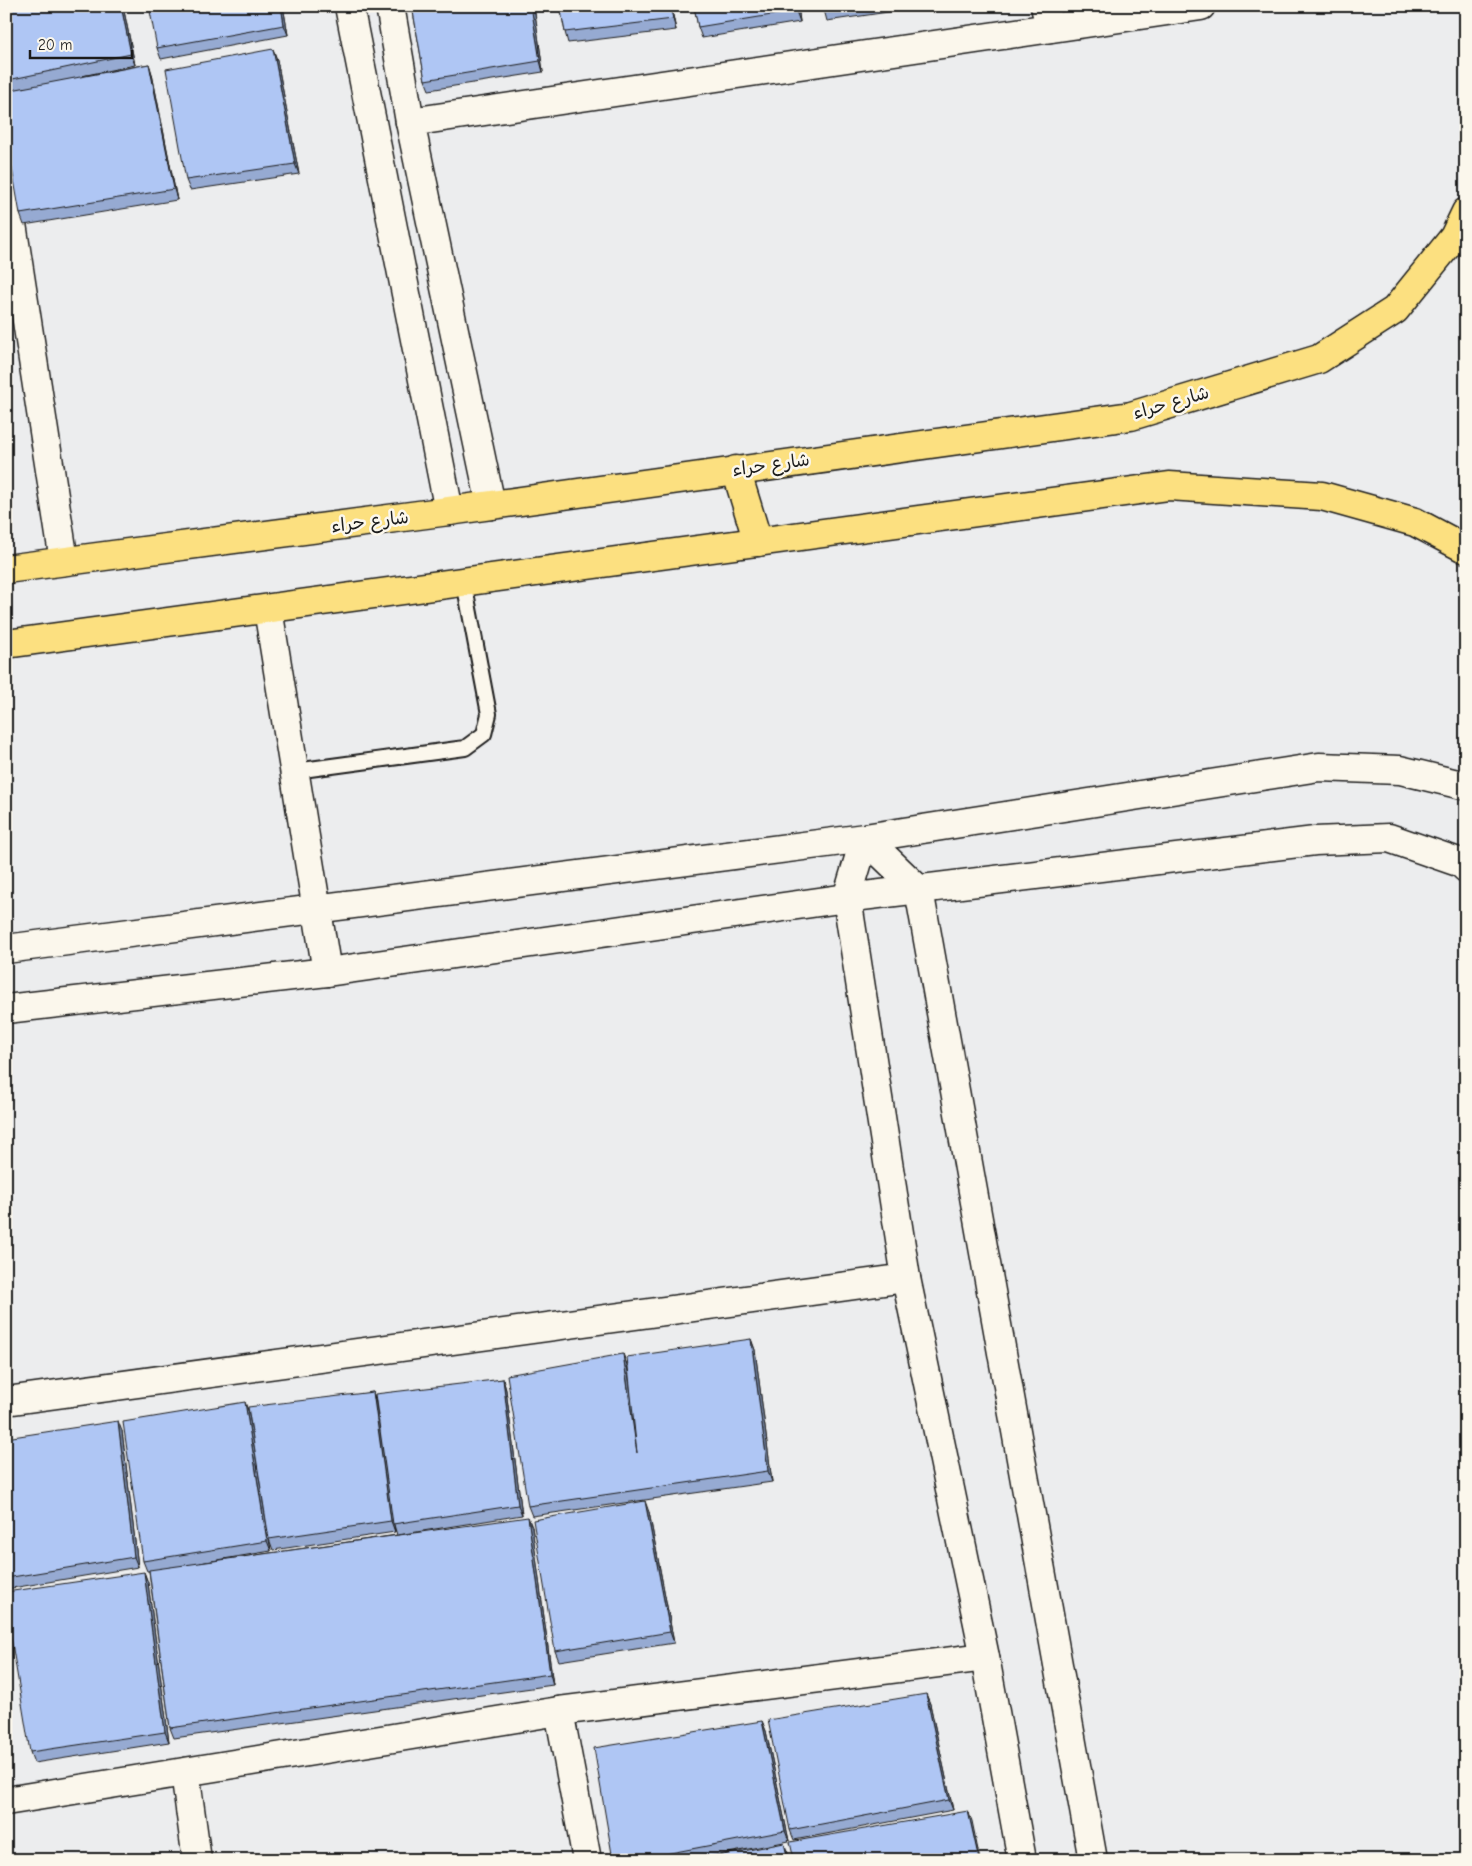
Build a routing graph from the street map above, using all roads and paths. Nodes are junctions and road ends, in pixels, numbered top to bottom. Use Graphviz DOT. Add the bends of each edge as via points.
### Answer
graph roads {
  1 [pos="349,6"];
  2 [pos="390,6"];
  3 [pos="1201,6"];
  4 [pos="1048,17"];
  5 [pos="410,122"];
  6 [pos="6,185"];
  7 [pos="1466,212"];
  8 [pos="736,470"];
  9 [pos="491,505"];
  10 [pos="449,511"];
  11 [pos="758,542"];
  12 [pos="1466,549"];
  13 [pos="64,561"];
  14 [pos="6,569"];
  15 [pos="464,582"];
  16 [pos="268,608"];
  17 [pos="6,644"];
  18 [pos="295,771"];
  19 [pos="1466,786"];
  20 [pos="865,838"];
  21 [pos="1466,868"];
  22 [pos="919,890"];
  23 [pos="847,898"];
  24 [pos="318,910"];
  25 [pos="6,949"];
  26 [pos="327,972"];
  27 [pos="6,1010"];
  28 [pos="906,1278"];
  29 [pos="6,1401"];
  30 [pos="985,1657"];
  31 [pos="560,1711"];
  32 [pos="185,1772"];
  33 [pos="6,1801"];
  34 [pos="197,1860"];
  35 [pos="588,1860"];
  36 [pos="1022,1860"];
  37 [pos="1093,1860"];
  1 -- 10 [label="street"];
  2 -- 5 [label="street"];
  3 -- 4 [label="street"];
  4 -- 5 [label="street"];
  5 -- 9 [label="street"];
  6 -- 13 [label="street"];
  7 -- 8 [label="main road, شارع حراء" via="1454,237 1395,310 1319,359 1131,416"];
  8 -- 9 [label="main road, شارع حراء"];
  8 -- 11 [label="main road"];
  9 -- 10 [label="main road, شارع حراء"];
  10 -- 13 [label="main road, شارع حراء"];
  11 -- 12 [label="main road" via="1169,486 1322,496 1416,522"];
  11 -- 15 [label="main road"];
  13 -- 14 [label="main road, شارع حراء"];
  15 -- 16 [label="main road"];
  15 -- 18 [label="lane" via="489,714 484,734 465,748"];
  16 -- 17 [label="main road"];
  16 -- 18 [label="street"];
  18 -- 24 [label="street"];
  19 -- 20 [label="street" via="1400,770 1319,767"];
  20 -- 22 [label="street"];
  20 -- 23 [label="street"];
  20 -- 24 [label="street"];
  21 -- 22 [label="street" via="1461,863 1389,838 1315,841"];
  22 -- 23 [label="street"];
  22 -- 37 [label="street"];
  23 -- 26 [label="street"];
  23 -- 28 [label="street"];
  24 -- 25 [label="street"];
  24 -- 26 [label="street"];
  26 -- 27 [label="street"];
  28 -- 29 [label="street"];
  28 -- 30 [label="street"];
  30 -- 31 [label="street"];
  30 -- 36 [label="street"];
  31 -- 32 [label="street"];
  31 -- 35 [label="street"];
  32 -- 33 [label="street"];
  32 -- 34 [label="street"];
}
